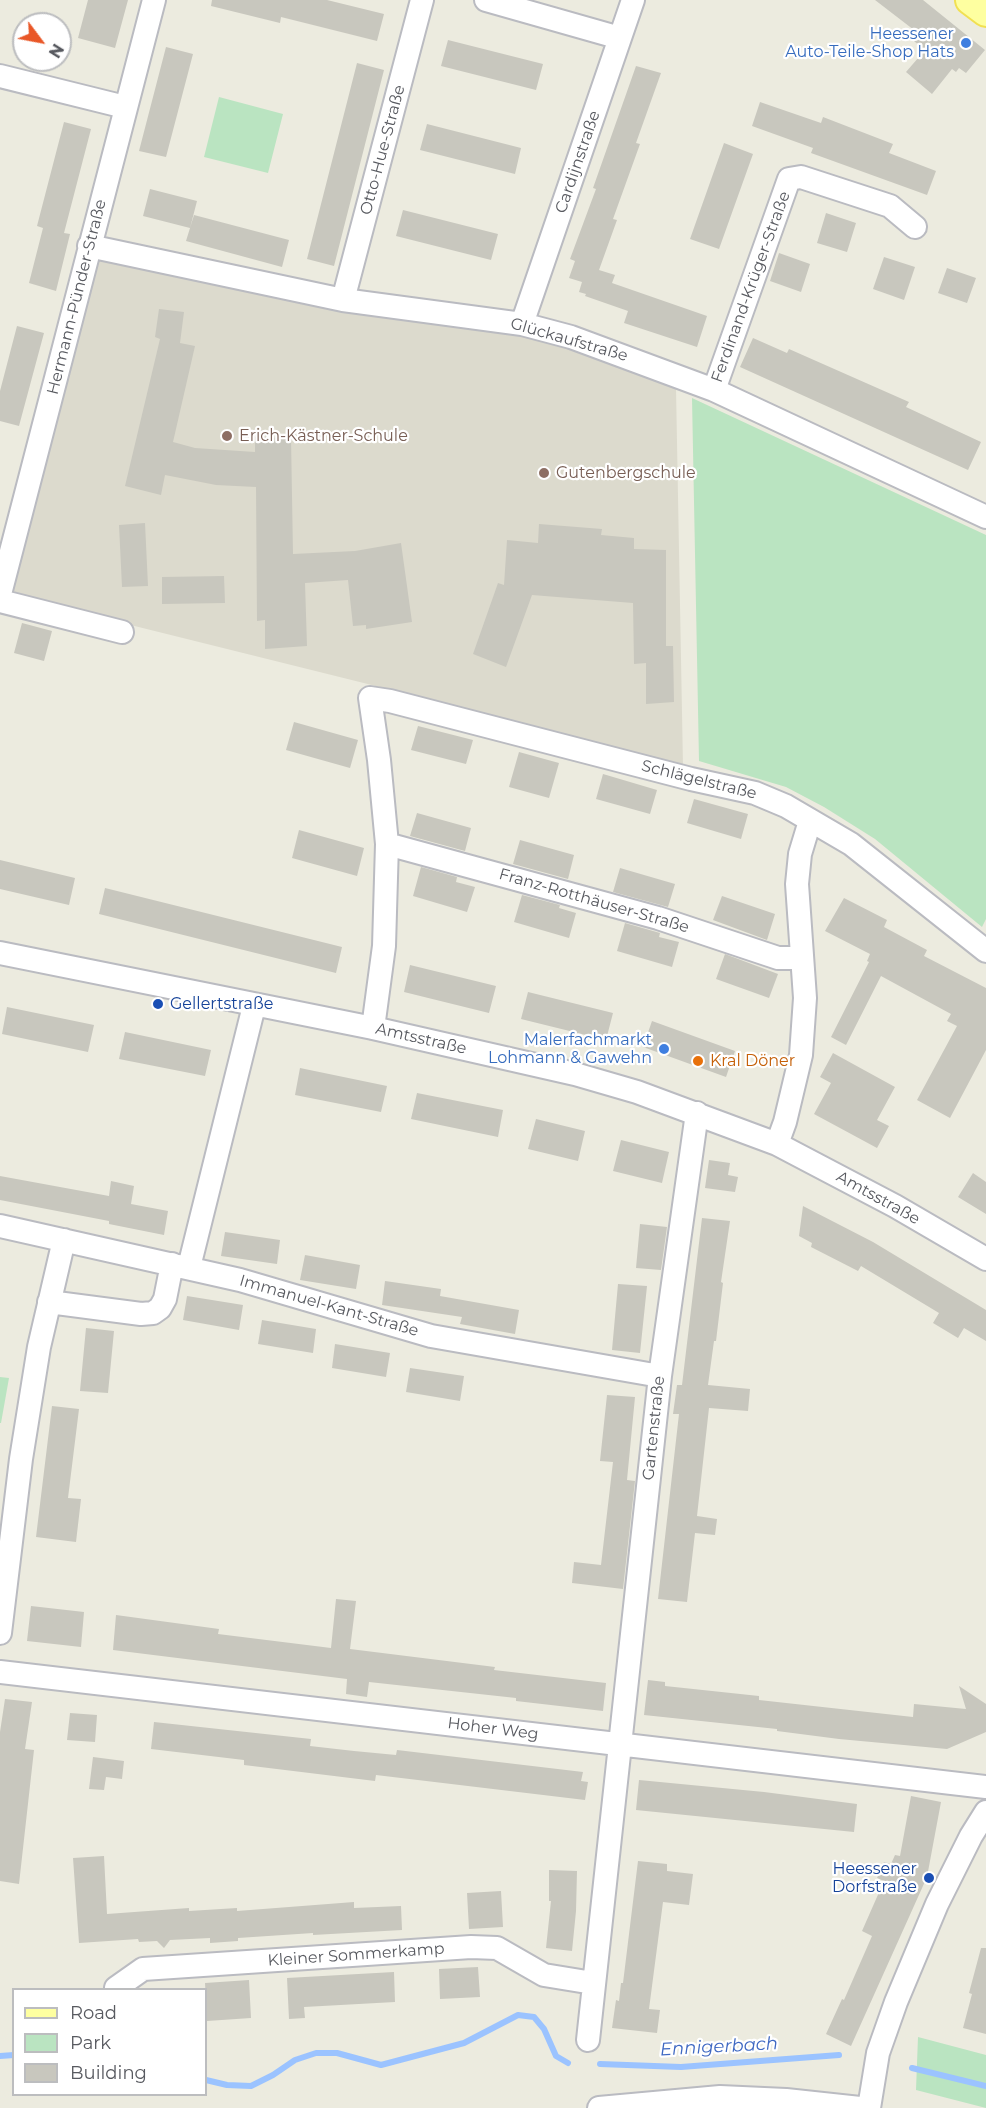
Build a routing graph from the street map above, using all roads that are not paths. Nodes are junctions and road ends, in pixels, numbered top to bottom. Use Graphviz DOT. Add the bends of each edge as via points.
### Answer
graph roads {
  1 [pos="154,0"];
  2 [pos="422,0"];
  3 [pos="486,0"];
  4 [pos="633,0"];
  5 [pos="970,0"];
  6 [pos="986,12"];
  7 [pos="620,38"];
  8 [pos="0,76"];
  9 [pos="125,107"];
  10 [pos="915,227"];
  11 [pos="90,246"];
  12 [pos="343,300"];
  13 [pos="522,324"];
  14 [pos="714,390"];
  15 [pos="986,517"];
  16 [pos="0,594"];
  17 [pos="0,601"];
  18 [pos="122,632"];
  19 [pos="810,821"];
  20 [pos="387,844"];
  21 [pos="986,951"];
  22 [pos="0,953"];
  23 [pos="801,958"];
  24 [pos="254,1006"];
  25 [pos="373,1029"];
  26 [pos="697,1113"];
  27 [pos="777,1144"];
  28 [pos="0,1226"];
  29 [pos="64,1240"];
  30 [pos="986,1259"];
  31 [pos="180,1265"];
  32 [pos="49,1302"];
  33 [pos="660,1376"];
  34 [pos="0,1633"];
  35 [pos="0,1672"];
  36 [pos="620,1744"];
  37 [pos="986,1787"];
  38 [pos="986,1812"];
  39 [pos="593,1983"];
  40 [pos="116,1988"];
  41 [pos="588,2040"];
  42 [pos="599,2108"];
  43 [pos="860,2108"];
  44 [pos="869,2108"];
  1 -- 9 [label="street, Hermann-Pünder-Straße"];
  2 -- 12 [label="street, Otto-Hue-Straße"];
  3 -- 7 [label="street"];
  4 -- 7 [label="street, Cardijnstraße"];
  5 -- 6 [label="main road"];
  7 -- 13 [label="street, Cardijnstraße"];
  8 -- 9 [label="street"];
  9 -- 11 [label="street, Hermann-Pünder-Straße"];
  10 -- 14 [label="street, Ferdinand-Krüger-Straße" via="890,206 801,177 789,179"];
  11 -- 12 [label="street, Glückaufstraße"];
  11 -- 16 [label="street, Hermann-Pünder-Straße"];
  12 -- 13 [label="street, Glückaufstraße"];
  13 -- 14 [label="street, Glückaufstraße" via="598,346"];
  14 -- 15 [label="street, Glückaufstraße"];
  17 -- 18 [label="street"];
  19 -- 20 [label="street, Schlägelstraße" via="755,793 370,698"];
  19 -- 21 [label="street, Schlägelstraße" via="851,844"];
  19 -- 23 [label="street" via="800,854 797,885"];
  20 -- 23 [label="street, Franz-Rotthäuser-Straße" via="658,918 778,957"];
  20 -- 25 [label="street" via="384,946"];
  22 -- 24 [label="street, Amtsstraße"];
  23 -- 27 [label="street" via="805,998 801,1055"];
  24 -- 25 [label="street, Amtsstraße"];
  24 -- 31 [label="street"];
  25 -- 26 [label="street, Amtsstraße" via="575,1074"];
  26 -- 27 [label="street, Amtsstraße"];
  26 -- 33 [label="street, Gartenstraße"];
  27 -- 30 [label="street, Amtsstraße"];
  28 -- 29 [label="street, Immanuel-Kant-Straße"];
  29 -- 31 [label="street, Immanuel-Kant-Straße"];
  29 -- 32 [label="street"];
  31 -- 32 [label="street" via="160,1308 153,1312 141,1314"];
  31 -- 33 [label="street, Immanuel-Kant-Straße" via="431,1336"];
  32 -- 34 [label="street" via="21,1458"];
  33 -- 36 [label="street, Gartenstraße"];
  35 -- 36 [label="street, Hoher Weg"];
  36 -- 37 [label="street, Hoher Weg"];
  36 -- 39 [label="street"];
  38 -- 44 [label="street" via="940,1896 896,2002 878,2053"];
  39 -- 40 [label="street, Kleiner Sommerkamp" via="544,1975 497,1948 471,1947 143,1969"];
  39 -- 41 [label="street"];
  42 -- 43 [label="street" via="720,2097"];
}
